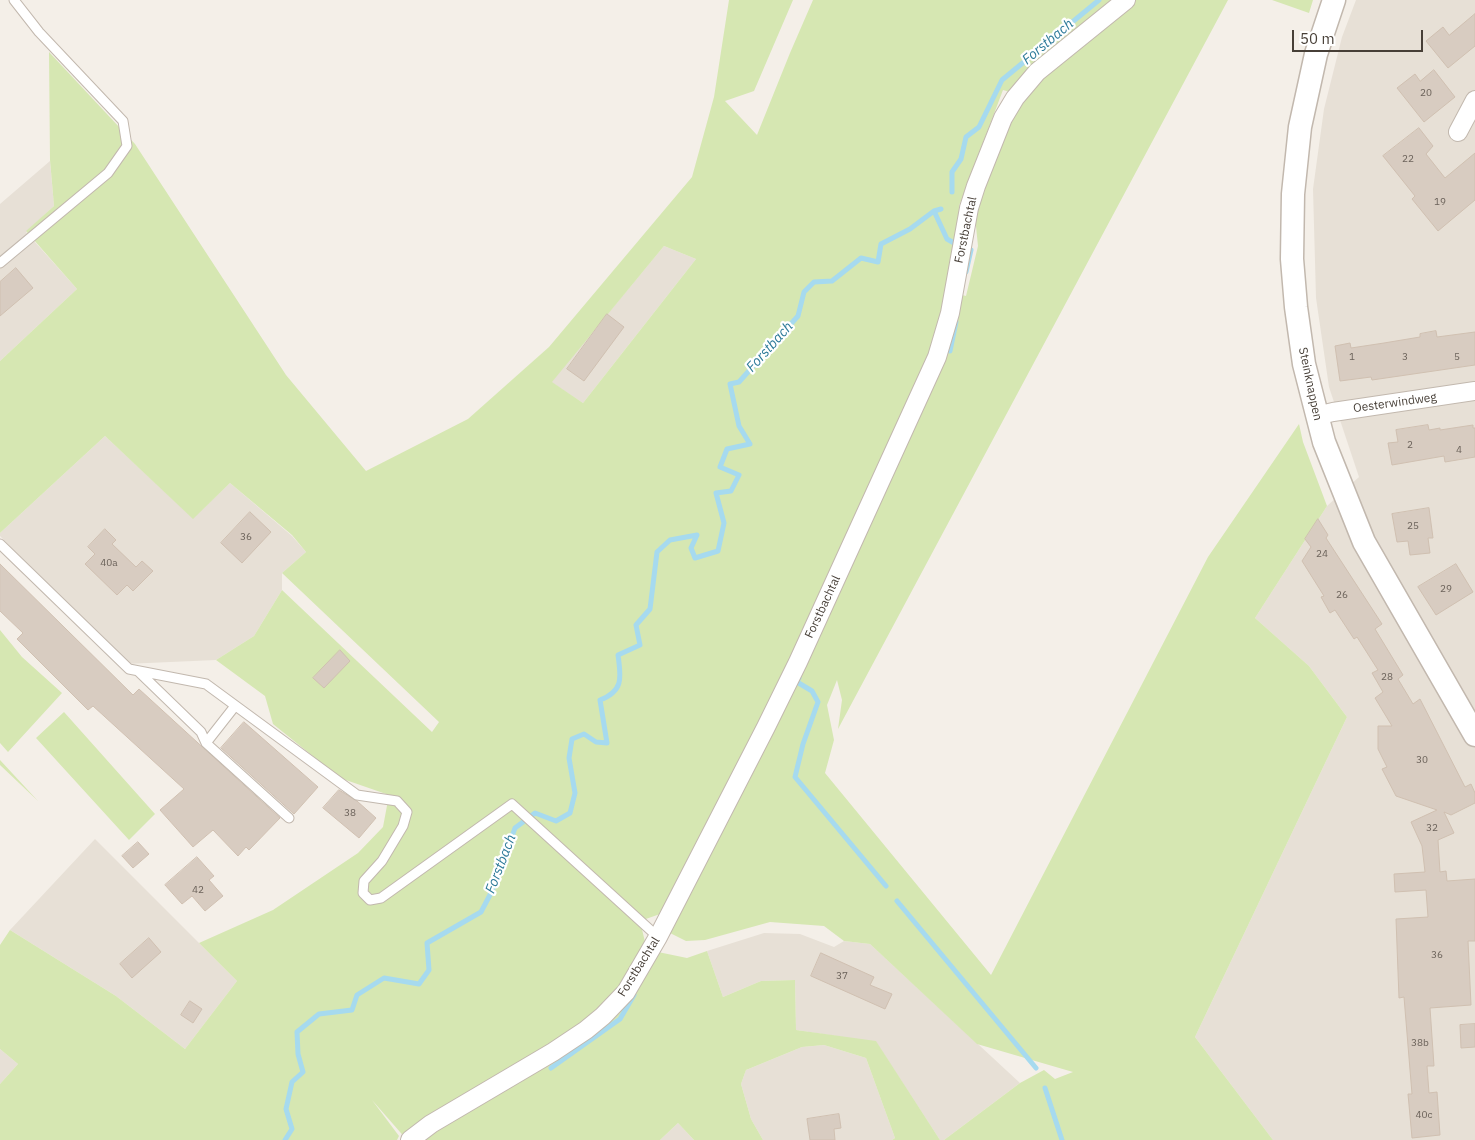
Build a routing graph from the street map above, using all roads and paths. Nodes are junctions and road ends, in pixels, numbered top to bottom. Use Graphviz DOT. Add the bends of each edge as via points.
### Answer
graph roads {
  1 [pos="14,0"];
  2 [pos="1126,0"];
  3 [pos="1334,0"];
  4 [pos="1475,100"];
  5 [pos="1458,132"];
  6 [pos="0,263"];
  7 [pos="1475,391"];
  8 [pos="1316,416"];
  9 [pos="0,544"];
  10 [pos="138,671"];
  11 [pos="235,706"];
  12 [pos="1475,735"];
  13 [pos="206,742"];
  14 [pos="289,818"];
  15 [pos="658,938"];
  16 [pos="410,1140"];
  1 -- 6 [label="lane" via="39,32 123,121 127,146 108,173"];
  2 -- 15 [label="street, Forstbachtal" via="1037,72 1003,118 969,208 950,313 937,357 798,662"];
  3 -- 8 [label="street, Steinknappen" via="1316,54 1300,126 1293,194 1292,259 1296,307"];
  4 -- 5 [label="street"];
  7 -- 8 [label="street, Oesterwindweg"];
  8 -- 12 [label="street, Steinknappen" via="1364,542"];
  9 -- 10 [label="lane" via="129,669"];
  10 -- 11 [label="lane" via="206,684"];
  10 -- 13 [label="lane" via="200,732"];
  11 -- 13 [label="lane"];
  11 -- 15 [label="lane" via="357,795 396,801 407,812 403,826 382,861 364,881 363,893 370,900 381,898 512,804"];
  13 -- 14 [label="lane"];
  15 -- 16 [label="street, Forstbachtal" via="626,992 603,1016 553,1052"];
}
